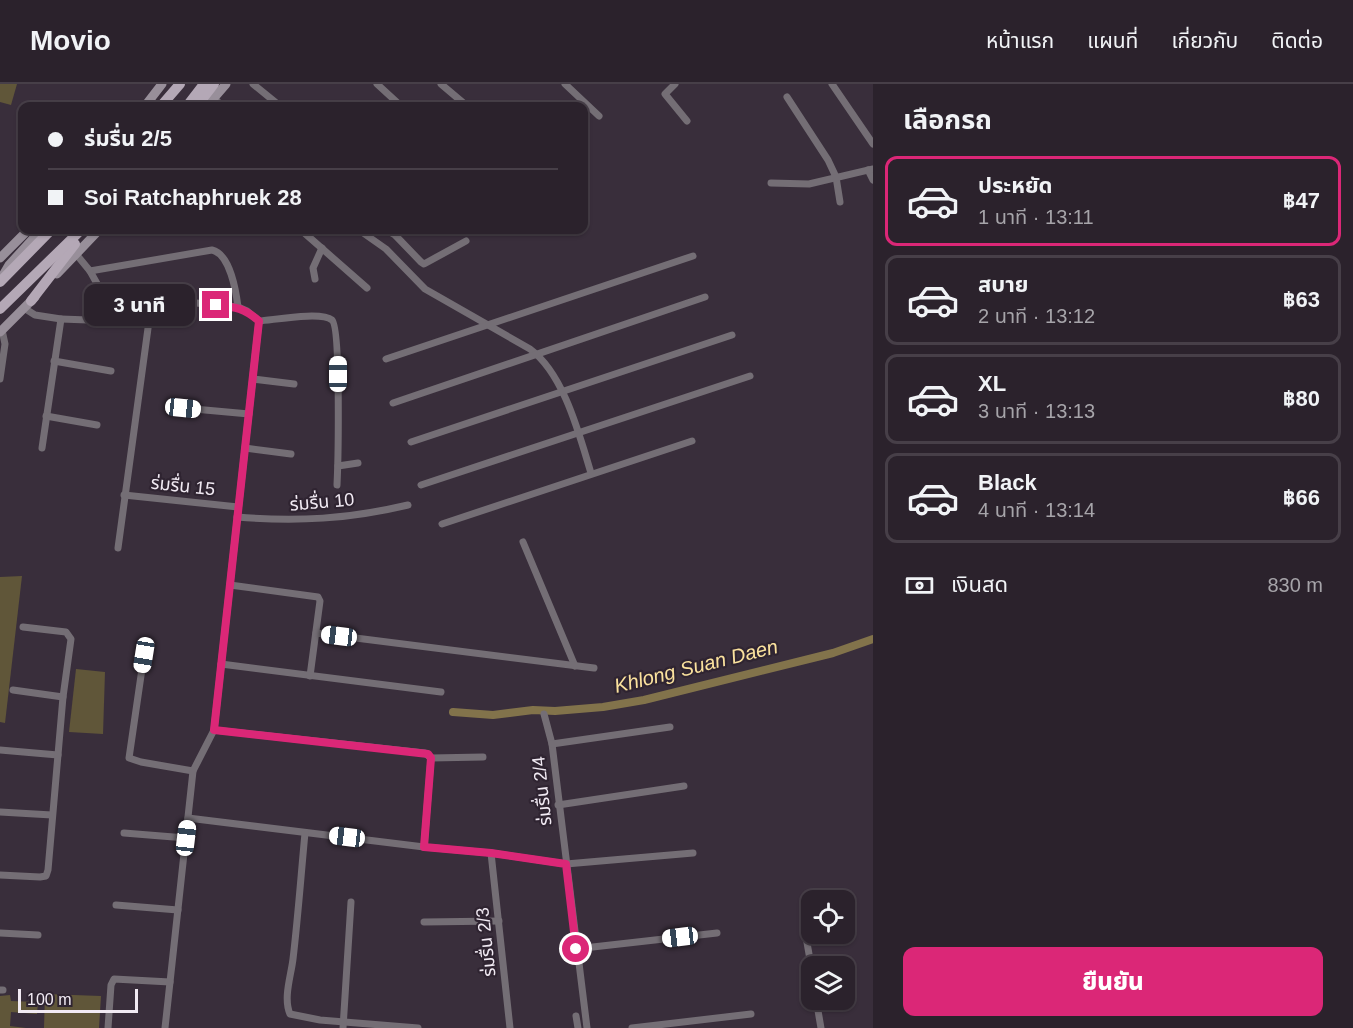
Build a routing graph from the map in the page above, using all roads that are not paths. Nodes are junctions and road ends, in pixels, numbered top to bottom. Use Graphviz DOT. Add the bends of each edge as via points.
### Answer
graph roads {
  1 [pos="162,84"];
  2 [pos="171,84"];
  3 [pos="180,84"];
  4 [pos="204,84"];
  5 [pos="214,84"];
  6 [pos="226,84"];
  7 [pos="253,84"];
  8 [pos="377,84"];
  9 [pos="441,84"];
  10 [pos="565,84"];
  11 [pos="675,84"];
  12 [pos="832,84"];
  13 [pos="787,97"];
  14 [pos="214,98"];
  15 [pos="148,102"];
  16 [pos="157,102"];
  17 [pos="164,102"];
  18 [pos="190,102"];
  19 [pos="200,102"];
  20 [pos="210,102"];
  21 [pos="218,102"];
  22 [pos="275,102"];
  23 [pos="397,102"];
  24 [pos="462,102"];
  25 [pos="584,102"];
  26 [pos="588,106"];
  27 [pos="599,116"];
  28 [pos="687,121"];
  29 [pos="873,144"];
  30 [pos="870,170"];
  31 [pos="836,177"];
  32 [pos="873,180"];
  33 [pos="771,183"];
  34 [pos="840,202"];
  35 [pos="24,234"];
  36 [pos="37,234"];
  37 [pos="47,234"];
  38 [pos="79,234"];
  39 [pos="81,234"];
  40 [pos="87,234"];
  41 [pos="94,234"];
  42 [pos="306,234"];
  43 [pos="365,234"];
  44 [pos="393,234"];
  45 [pos="466,241"];
  46 [pos="322,248"];
  47 [pos="74,251"];
  48 [pos="693,256"];
  49 [pos="0,258"];
  50 [pos="90,271"];
  51 [pos="315,279"];
  52 [pos="0,282"];
  53 [pos="367,288"];
  54 [pos="705,297"];
  55 [pos="152,299"];
  56 [pos="28,304"];
  57 [pos="238,307"];
  58 [pos="0,309"];
  59 [pos="61,319"];
  60 [pos="115,321"];
  61 [pos="259,321"];
  62 [pos="489,325"];
  63 [pos="1,331"];
  64 [pos="732,335"];
  65 [pos="537,354"];
  66 [pos="386,359"];
  67 [pos="54,361"];
  68 [pos="111,371"];
  69 [pos="750,376"];
  70 [pos="0,379"];
  71 [pos="253,379"];
  72 [pos="294,384"];
  73 [pos="562,392"];
  74 [pos="393,403"];
  75 [pos="183,408"];
  76 [pos="249,414"];
  77 [pos="46,416"];
  78 [pos="97,425"];
  79 [pos="578,432"];
  80 [pos="692,441"];
  81 [pos="411,442"];
  82 [pos="42,448"];
  83 [pos="245,448"];
  84 [pos="291,454"];
  85 [pos="358,464"];
  86 [pos="338,466"];
  87 [pos="591,473"];
  88 [pos="337,485"];
  89 [pos="421,485"];
  90 [pos="124,495"];
  91 [pos="408,505"];
  92 [pos="238,507"];
  93 [pos="237,517"];
  94 [pos="442,524"];
  95 [pos="523,543"];
  96 [pos="118,548"];
  97 [pos="230,585"];
  98 [pos="24,627"];
  99 [pos="316,633"];
  100 [pos="144,655"];
  101 [pos="221,664"];
  102 [pos="575,666"];
  103 [pos="594,668"];
  104 [pos="310,676"];
  105 [pos="13,690"];
  106 [pos="441,692"];
  107 [pos="63,697"];
  108 [pos="544,714"];
  109 [pos="669,727"];
  110 [pos="214,730"];
  111 [pos="552,744"];
  112 [pos="0,750"];
  113 [pos="58,755"];
  114 [pos="431,758"];
  115 [pos="483,758"];
  116 [pos="194,771"];
  117 [pos="684,786"];
  118 [pos="558,805"];
  119 [pos="0,812"];
  120 [pos="52,815"];
  121 [pos="188,818"];
  122 [pos="124,833"];
  123 [pos="305,833"];
  124 [pos="186,838"];
  125 [pos="424,847"];
  126 [pos="491,853"];
  127 [pos="693,853"];
  128 [pos="566,864"];
  129 [pos="0,875"];
  130 [pos="351,902"];
  131 [pos="116,905"];
  132 [pos="178,910"];
  133 [pos="499,921"];
  134 [pos="424,922"];
  135 [pos="0,933"];
  136 [pos="717,933"];
  137 [pos="38,934"];
  138 [pos="576,949"];
  139 [pos="170,982"];
  140 [pos="818,1010"];
  141 [pos="751,1014"];
  142 [pos="576,1016"];
  143 [pos="344,1025"];
  144 [pos="108,1028"];
  145 [pos="165,1028"];
  146 [pos="418,1028"];
  147 [pos="510,1028"];
  148 [pos="578,1028"];
  149 [pos="587,1028"];
  150 [pos="632,1028"];
  151 [pos="821,1028"];
  1 -- 15 [label="main road"];
  2 -- 16 [label="main road"];
  3 -- 17 [label="main road"];
  4 -- 18 [label="main road"];
  5 -- 19 [label="main road"];
  6 -- 14 [label="main road"];
  7 -- 22 [label="street"];
  8 -- 23 [label="street"];
  9 -- 24 [label="street"];
  10 -- 25 [label="street"];
  11 -- 28 [label="street" via="666,94"];
  12 -- 29 [label="street"];
  13 -- 31 [label="street"];
  14 -- 20 [label="main road"];
  14 -- 21 [label="street"];
  26 -- 27 [label="street"];
  30 -- 31 [label="street"];
  30 -- 32 [label="street"];
  31 -- 33 [label="street" via="809,184"];
  31 -- 34 [label="street"];
  35 -- 49 [label="main road"];
  36 -- 52 [label="main road" via="9,265"];
  37 -- 52 [label="main road"];
  38 -- 58 [label="main road"];
  39 -- 47 [label="main road"];
  40 -- 47 [label="main road"];
  41 -- 47 [label="main road"];
  42 -- 46 [label="street"];
  43 -- 62 [label="street" via="386,249 425,289"];
  44 -- 45 [label="street" via="424,264"];
  46 -- 51 [label="street" via="313,267"];
  46 -- 53 [label="street"];
  47 -- 50 [label="street"];
  47 -- 56 [label="main road"];
  48 -- 62 [label="street"];
  50 -- 55 [label="street" via="97,286 106,293"];
  50 -- 57 [label="street" via="218,251 226,261"];
  54 -- 65 [label="street"];
  55 -- 57 [label="street"];
  55 -- 90 [label="street"];
  56 -- 59 [label="street" via="35,315"];
  56 -- 63 [label="main road"];
  57 -- 61 [label="street"];
  59 -- 60 [label="street"];
  59 -- 67 [label="street"];
  61 -- 71 [label="street"];
  61 -- 86 [label="street" via="322,315 336,326"];
  62 -- 65 [label="street"];
  62 -- 66 [label="street"];
  63 -- 70 [label="street" via="5,344"];
  64 -- 73 [label="street"];
  65 -- 73 [label="street"];
  65 -- 74 [label="street"];
  67 -- 68 [label="street"];
  67 -- 77 [label="street"];
  69 -- 79 [label="street"];
  71 -- 72 [label="street"];
  71 -- 76 [label="street"];
  73 -- 79 [label="street"];
  73 -- 81 [label="street"];
  75 -- 76 [label="street"];
  76 -- 83 [label="street"];
  77 -- 78 [label="street"];
  77 -- 82 [label="street"];
  79 -- 87 [label="street"];
  79 -- 89 [label="street"];
  80 -- 87 [label="street"];
  83 -- 84 [label="street"];
  83 -- 92 [label="street"];
  85 -- 86 [label="street"];
  86 -- 88 [label="street"];
  87 -- 94 [label="street"];
  90 -- 92 [label="street, ร่มรื่น 15"];
  90 -- 96 [label="street"];
  91 -- 93 [label="street, ร่มรื่น 10" via="324,520"];
  92 -- 93 [label="street"];
  93 -- 97 [label="street"];
  95 -- 102 [label="street"];
  97 -- 99 [label="street" via="318,597"];
  97 -- 101 [label="street"];
  98 -- 107 [label="street" via="69,634"];
  99 -- 102 [label="street"];
  99 -- 104 [label="street"];
  100 -- 116 [label="street" via="129,758"];
  101 -- 104 [label="street"];
  101 -- 110 [label="street"];
  102 -- 103 [label="street"];
  104 -- 106 [label="street"];
  105 -- 107 [label="street"];
  107 -- 113 [label="street"];
  108 -- 111 [label="street, ร่มรื่น 2/4"];
  109 -- 111 [label="street"];
  110 -- 114 [label="street" via="425,753"];
  110 -- 116 [label="street"];
  111 -- 118 [label="street, ร่มรื่น 2/4"];
  112 -- 113 [label="street"];
  113 -- 120 [label="street"];
  114 -- 115 [label="street"];
  114 -- 125 [label="street"];
  116 -- 121 [label="street"];
  117 -- 118 [label="street"];
  118 -- 128 [label="street, ร่มรื่น 2/4"];
  119 -- 120 [label="street"];
  120 -- 129 [label="street" via="46,876"];
  121 -- 123 [label="street"];
  121 -- 124 [label="street"];
  122 -- 124 [label="street"];
  123 -- 125 [label="street"];
  123 -- 143 [label="street" via="288,1011 293,1016"];
  124 -- 132 [label="street"];
  125 -- 126 [label="street"];
  126 -- 128 [label="street"];
  126 -- 133 [label="street, ร่มรื่น 2/3"];
  127 -- 128 [label="street"];
  128 -- 138 [label="street, ร่มรื่น 2/4"];
  130 -- 143 [label="street"];
  131 -- 132 [label="street"];
  132 -- 139 [label="street"];
  133 -- 134 [label="street"];
  133 -- 147 [label="street, ร่มรื่น 2/3"];
  135 -- 137 [label="street"];
  136 -- 138 [label="street"];
  138 -- 149 [label="street, ร่มรื่น 2/4"];
  139 -- 144 [label="street" via="114,979"];
  139 -- 145 [label="street"];
  140 -- 151 [label="street"];
  141 -- 150 [label="street"];
  142 -- 148 [label="street"];
  143 -- 146 [label="street"];
}
